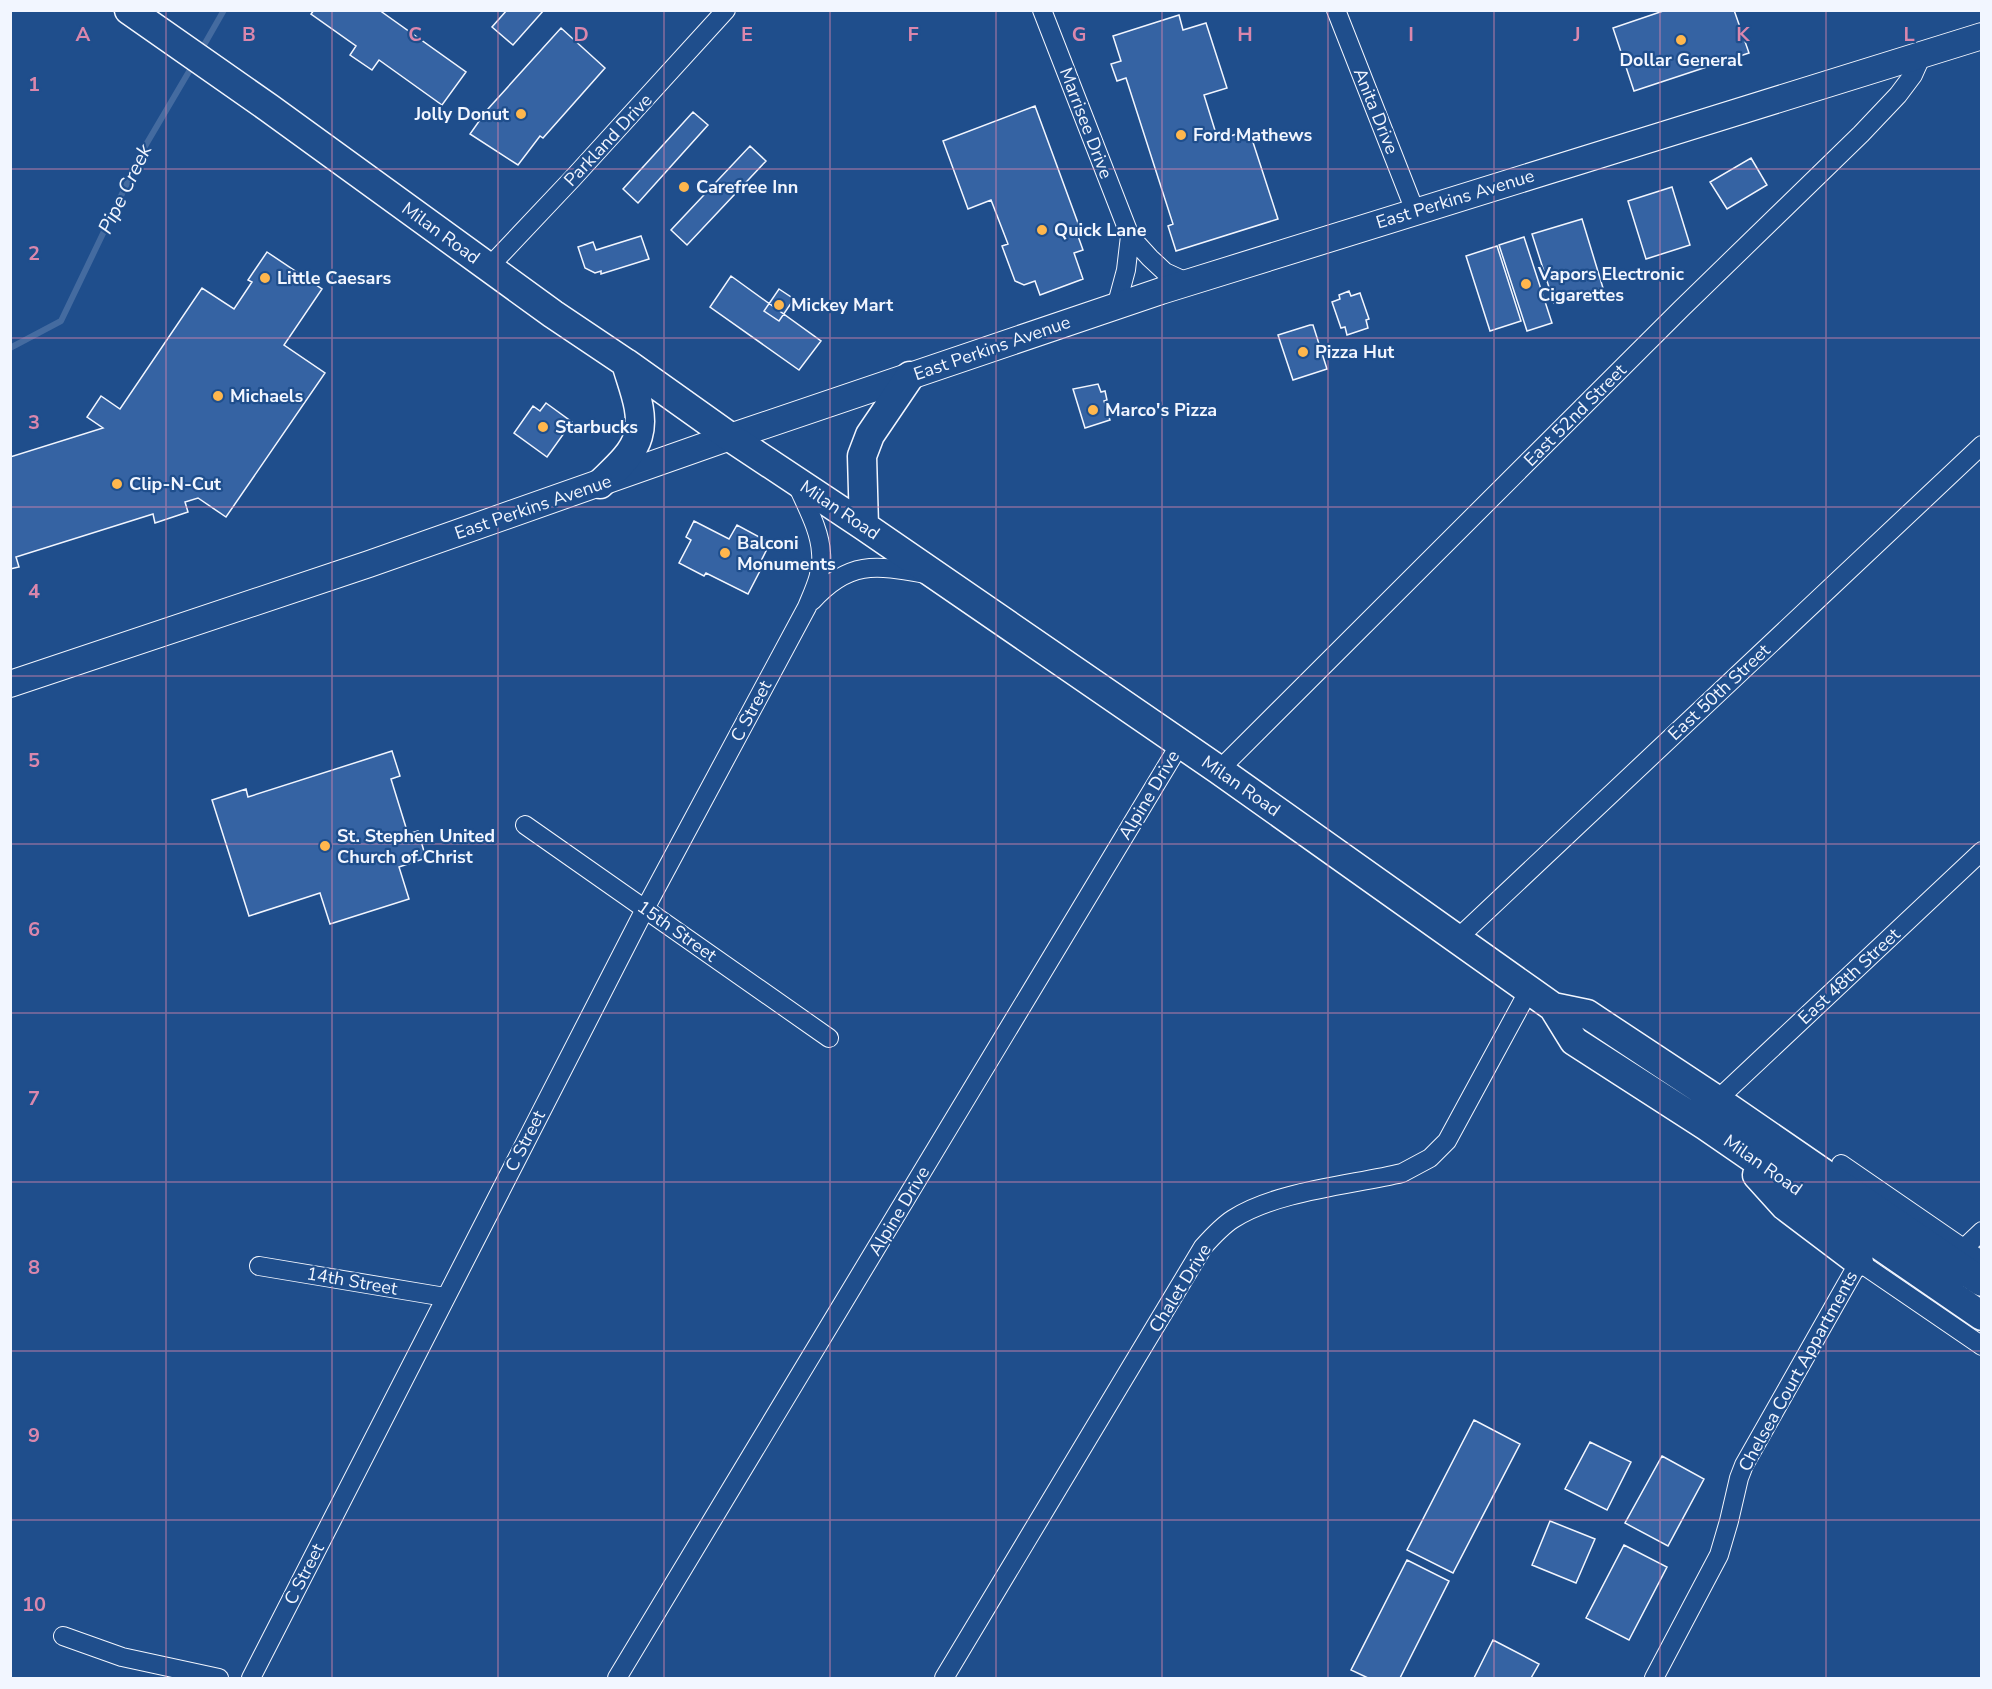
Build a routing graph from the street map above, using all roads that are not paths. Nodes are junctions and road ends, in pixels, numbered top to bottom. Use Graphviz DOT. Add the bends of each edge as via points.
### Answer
graph roads {
  1 [pos="129,10"];
  2 [pos="726,10"];
  3 [pos="1042,10"];
  4 [pos="1336,10"];
  5 [pos="1982,36"];
  6 [pos="1922,55"];
  7 [pos="1416,211"];
  8 [pos="1130,236"];
  9 [pos="489,267"];
  10 [pos="1189,283"];
  11 [pos="1116,307"];
  12 [pos="626,363"];
  13 [pos="910,376"];
  14 [pos="730,437"];
  15 [pos="1982,445"];
  16 [pos="795,480"];
  17 [pos="600,484"];
  18 [pos="864,526"];
  19 [pos="938,577"];
  20 [pos="807,607"];
  21 [pos="10,684"];
  22 [pos="1180,744"];
  23 [pos="1219,770"];
  24 [pos="525,825"];
  25 [pos="1982,851"];
  26 [pos="646,907"];
  27 [pos="1457,939"];
  28 [pos="1529,990"];
  29 [pos="1553,1008"];
  30 [pos="829,1038"];
  31 [pos="1717,1100"];
  32 [pos="1728,1141"];
  33 [pos="1841,1164"];
  34 [pos="1982,1231"];
  35 [pos="1963,1249"];
  36 [pos="1982,1261"];
  37 [pos="1859,1262"];
  38 [pos="259,1266"];
  39 [pos="1982,1281"];
  40 [pos="445,1297"];
  41 [pos="1982,1316"];
  42 [pos="1982,1346"];
  43 [pos="63,1636"];
  44 [pos="219,1678"];
  45 [pos="251,1678"];
  46 [pos="617,1678"];
  47 [pos="944,1678"];
  48 [pos="1654,1678"];
  1 -- 9 [label="main road, Milan Road"];
  2 -- 9 [label="street, Parkland Drive"];
  3 -- 8 [label="street, Marrisee Drive"];
  4 -- 7 [label="street, Anita Drive"];
  5 -- 6 [label="main road, East Perkins Avenue"];
  6 -- 7 [label="main road, East Perkins Avenue"];
  6 -- 23 [label="street, East 52nd Street" via="1898,95 1861,134"];
  7 -- 10 [label="main road, East Perkins Avenue"];
  8 -- 10 [label="street, Marrisee Drive" via="1165,272"];
  8 -- 11 [label="street, Marrisee Drive"];
  9 -- 12 [label="main road, Milan Road"];
  10 -- 11 [label="main road, East Perkins Avenue"];
  11 -- 13 [label="main road, East Perkins Avenue"];
  12 -- 14 [label="main road, Milan Road"];
  12 -- 17 [label="main road" via="639,413 638,437 626,458"];
  13 -- 14 [label="main road, East Perkins Avenue"];
  13 -- 18 [label="main road" via="870,435 862,456"];
  14 -- 16 [label="main road, Milan Road"];
  14 -- 17 [label="main road, East Perkins Avenue"];
  15 -- 27 [label="street, East 50th Street"];
  16 -- 18 [label="main road, Milan Road"];
  16 -- 20 [label="street, C Street" via="821,553 818,577"];
  17 -- 21 [label="main road, East Perkins Avenue"];
  18 -- 19 [label="main road, Milan Road"];
  19 -- 20 [label="street, C Street" via="882,568 855,570 829,584"];
  19 -- 22 [label="main road, Milan Road"];
  20 -- 26 [label="street, C Street"];
  22 -- 23 [label="main road, Milan Road"];
  22 -- 46 [label="street, Alpine Drive"];
  23 -- 27 [label="main road, Milan Road"];
  24 -- 26 [label="street, 15th Street"];
  25 -- 31 [label="street, East 48th Street"];
  26 -- 30 [label="street, 15th Street"];
  26 -- 40 [label="street, C Street"];
  27 -- 28 [label="main road, Milan Road"];
  28 -- 29 [label="main road, Milan Road"];
  28 -- 47 [label="street, Chalet Drive" via="1455,1128 1434,1155 1402,1173 1281,1198 1256,1207 1224,1225 1203,1247"];
  29 -- 31 [label="main road, Milan Road" via="1587,1014"];
  29 -- 32 [label="main road, Milan Road" via="1574,1041"];
  31 -- 33 [label="main road" via="1776,1123"];
  31 -- 39 [label="main road, Milan Road"];
  32 -- 37 [label="main road" via="1785,1206"];
  32 -- 41 [label="main road, Milan Road"];
  33 -- 35 [label="street"];
  34 -- 35 [label="street"];
  35 -- 36 [label="street"];
  37 -- 42 [label="street"];
  37 -- 48 [label="street, Chelsea Court Appartments" via="1744,1465 1719,1555"];
  38 -- 40 [label="street, 14th Street"];
  40 -- 45 [label="street, C Street"];
  43 -- 44 [label="street" via="122,1657"];
}
